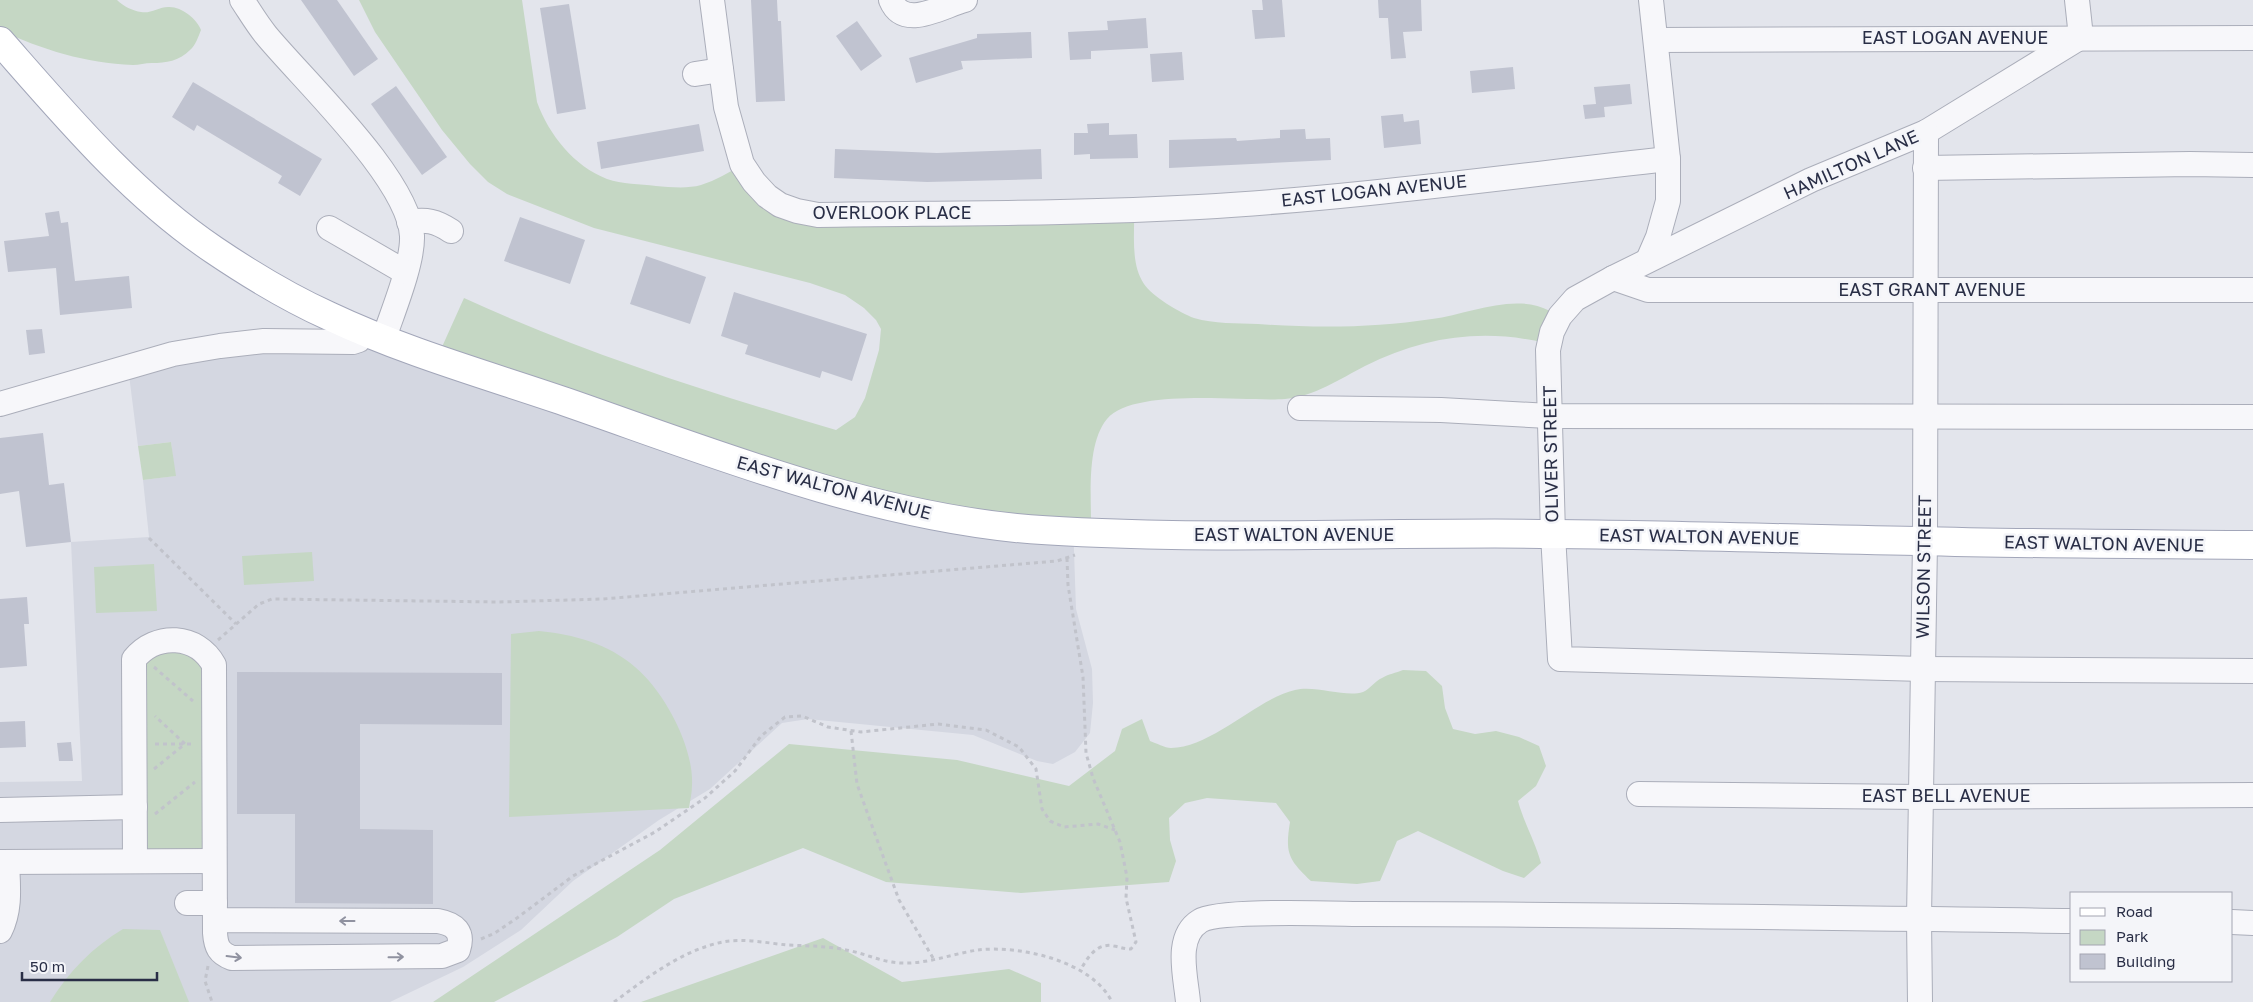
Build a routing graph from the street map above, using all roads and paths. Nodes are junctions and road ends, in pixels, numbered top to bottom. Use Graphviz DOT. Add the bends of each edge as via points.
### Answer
graph roads {
  1 [pos="242,0"];
  2 [pos="712,0"];
  3 [pos="890,0"];
  4 [pos="965,0"];
  5 [pos="1651,0"];
  6 [pos="2077,0"];
  7 [pos="2081,37"];
  8 [pos="2253,38"];
  9 [pos="1657,40"];
  10 [pos="0,41"];
  11 [pos="721,70"];
  12 [pos="695,74"];
  13 [pos="1926,132"];
  14 [pos="1668,159"];
  15 [pos="2253,165"];
  16 [pos="1925,168"];
  17 [pos="1079,212"];
  18 [pos="408,222"];
  19 [pos="329,228"];
  20 [pos="451,231"];
  21 [pos="1648,260"];
  22 [pos="405,272"];
  23 [pos="1613,278"];
  24 [pos="2253,290"];
  25 [pos="1924,291"];
  26 [pos="375,335"];
  27 [pos="0,404"];
  28 [pos="1300,408"];
  29 [pos="1925,415"];
  30 [pos="1550,416"];
  31 [pos="2253,417"];
  32 [pos="1087,533"];
  33 [pos="1552,534"];
  34 [pos="149,538"];
  35 [pos="1925,542"];
  36 [pos="2253,545"];
  37 [pos="1067,558"];
  38 [pos="236,624"];
  39 [pos="205,652"];
  40 [pos="138,653"];
  41 [pos="1923,669"];
  42 [pos="2253,671"];
  43 [pos="134,696"];
  44 [pos="214,720"];
  45 [pos="851,730"];
  46 [pos="134,744"];
  47 [pos="185,744"];
  48 [pos="214,755"];
  49 [pos="1639,794"];
  50 [pos="2253,795"];
  51 [pos="1920,796"];
  52 [pos="135,808"];
  53 [pos="0,810"];
  54 [pos="1115,830"];
  55 [pos="135,861"];
  56 [pos="214,861"];
  57 [pos="4,862"];
  58 [pos="187,903"];
  59 [pos="215,911"];
  60 [pos="1919,919"];
  61 [pos="2070,920"];
  62 [pos="2233,922"];
  63 [pos="2253,923"];
  64 [pos="0,931"];
  65 [pos="460,943"];
  66 [pos="222,954"];
  67 [pos="933,958"];
  68 [pos="1080,971"];
  69 [pos="212,1002"];
  70 [pos="614,1002"];
  71 [pos="1112,1002"];
  72 [pos="1188,1002"];
  73 [pos="1920,1002"];
  1 -- 18 [label="street" via="264,34 341,118 388,179 405,209"];
  2 -- 11 [label="street, OVERLOOK PLACE"];
  3 -- 4 [label="street" via="902,14 916,16"];
  5 -- 9 [label="street"];
  6 -- 7 [label="street"];
  7 -- 8 [label="street, EAST LOGAN AVENUE"];
  7 -- 9 [label="street, EAST LOGAN AVENUE"];
  7 -- 13 [label="street, HAMILTON LANE"];
  9 -- 14 [label="street"];
  10 -- 26 [label="main road, EAST WALTON AVENUE" via="110,162 179,224 216,251 293,298"];
  11 -- 12 [label="street"];
  11 -- 17 [label="street, OVERLOOK PLACE" via="726,107 742,164 754,182 780,205 818,215"];
  13 -- 16 [label="street, WILSON STREET"];
  13 -- 21 [label="street, HAMILTON LANE" via="1811,180"];
  14 -- 17 [label="street, EAST LOGAN AVENUE" via="1288,200"];
  14 -- 21 [label="street" via="1668,201"];
  15 -- 16 [label="street"];
  16 -- 25 [label="street, WILSON STREET"];
  18 -- 20 [label="street" via="432,220"];
  18 -- 22 [label="street" via="412,236"];
  19 -- 22 [label="street"];
  21 -- 23 [label="street, HAMILTON LANE"];
  22 -- 26 [label="street"];
  23 -- 25 [label="street, EAST GRANT AVENUE" via="1648,290"];
  23 -- 30 [label="street, OLIVER STREET" via="1575,299 1560,316 1552,332 1548,350"];
  24 -- 25 [label="street, EAST GRANT AVENUE"];
  25 -- 29 [label="street, WILSON STREET"];
  26 -- 27 [label="street" via="353,342 264,341 173,354"];
  26 -- 32 [label="main road, EAST WALTON AVENUE" via="750,467 841,494 926,515"];
  28 -- 30 [label="street" via="1441,410"];
  29 -- 30 [label="street"];
  29 -- 31 [label="street"];
  29 -- 35 [label="street, WILSON STREET"];
  30 -- 33 [label="street, OLIVER STREET"];
  32 -- 33 [label="main road, EAST WALTON AVENUE" via="1262,536"];
  32 -- 37 [label="path" via="1082,547 1074,556"];
  33 -- 35 [label="main road, EAST WALTON AVENUE"];
  33 -- 41 [label="street, OLIVER STREET" via="1560,659"];
  34 -- 38 [label="path"];
  35 -- 36 [label="main road, EAST WALTON AVENUE"];
  35 -- 41 [label="street, WILSON STREET"];
  37 -- 38 [label="path" via="603,599 499,602 272,599 259,604"];
  37 -- 54 [label="path" via="1068,585 1083,677 1086,753"];
  38 -- 39 [label="path"];
  39 -- 40 [label="street" via="188,642 172,641 156,643"];
  39 -- 44 [label="street" via="214,665"];
  40 -- 43 [label="street" via="134,658"];
  40 -- 44 [label="path"];
  41 -- 42 [label="street"];
  41 -- 51 [label="street, WILSON STREET"];
  43 -- 46 [label="street"];
  43 -- 47 [label="path"];
  44 -- 48 [label="street"];
  45 -- 54 [label="path" via="861,732 938,724 986,730 1019,747 1036,769 1042,809 1050,820 1064,827 1098,824"];
  45 -- 65 [label="path" via="828,727 802,716 785,717 761,736 735,771 705,798 654,832 573,876 495,933"];
  45 -- 67 [label="path" via="857,784 867,812 899,900"];
  46 -- 47 [label="path"];
  46 -- 52 [label="street"];
  47 -- 48 [label="path"];
  47 -- 52 [label="path"];
  48 -- 52 [label="path"];
  48 -- 56 [label="street"];
  49 -- 51 [label="street, EAST BELL AVENUE"];
  50 -- 51 [label="street, EAST BELL AVENUE"];
  51 -- 60 [label="street, WILSON STREET"];
  52 -- 53 [label="street"];
  52 -- 55 [label="street"];
  54 -- 68 [label="path" via="1127,877 1126,898 1136,942 1131,949 1112,945 1101,947 1088,956"];
  55 -- 56 [label="street"];
  55 -- 57 [label="street"];
  56 -- 59 [label="street"];
  57 -- 64 [label="street" via="9,902"];
  58 -- 59 [label="street"];
  65 -- 59 [label="street, one-way" via="456,927 448,923"];
  59 -- 66 [label="street" via="216,946"];
  60 -- 61 [label="street"];
  60 -- 72 [label="street" via="1470,914 1212,916 1199,921 1184,943"];
  60 -- 73 [label="street, WILSON STREET"];
  62 -- 63 [label="street"];
  66 -- 65 [label="street, one-way" via="232,958 442,956 458,950"];
  66 -- 69 [label="path" via="208,964 205,981"];
  67 -- 68 [label="path" via="979,950 1003,950 1058,960"];
  67 -- 70 [label="path" via="909,964 829,948 724,942 700,948 663,968"];
  68 -- 71 [label="path" via="1106,990"];
}
